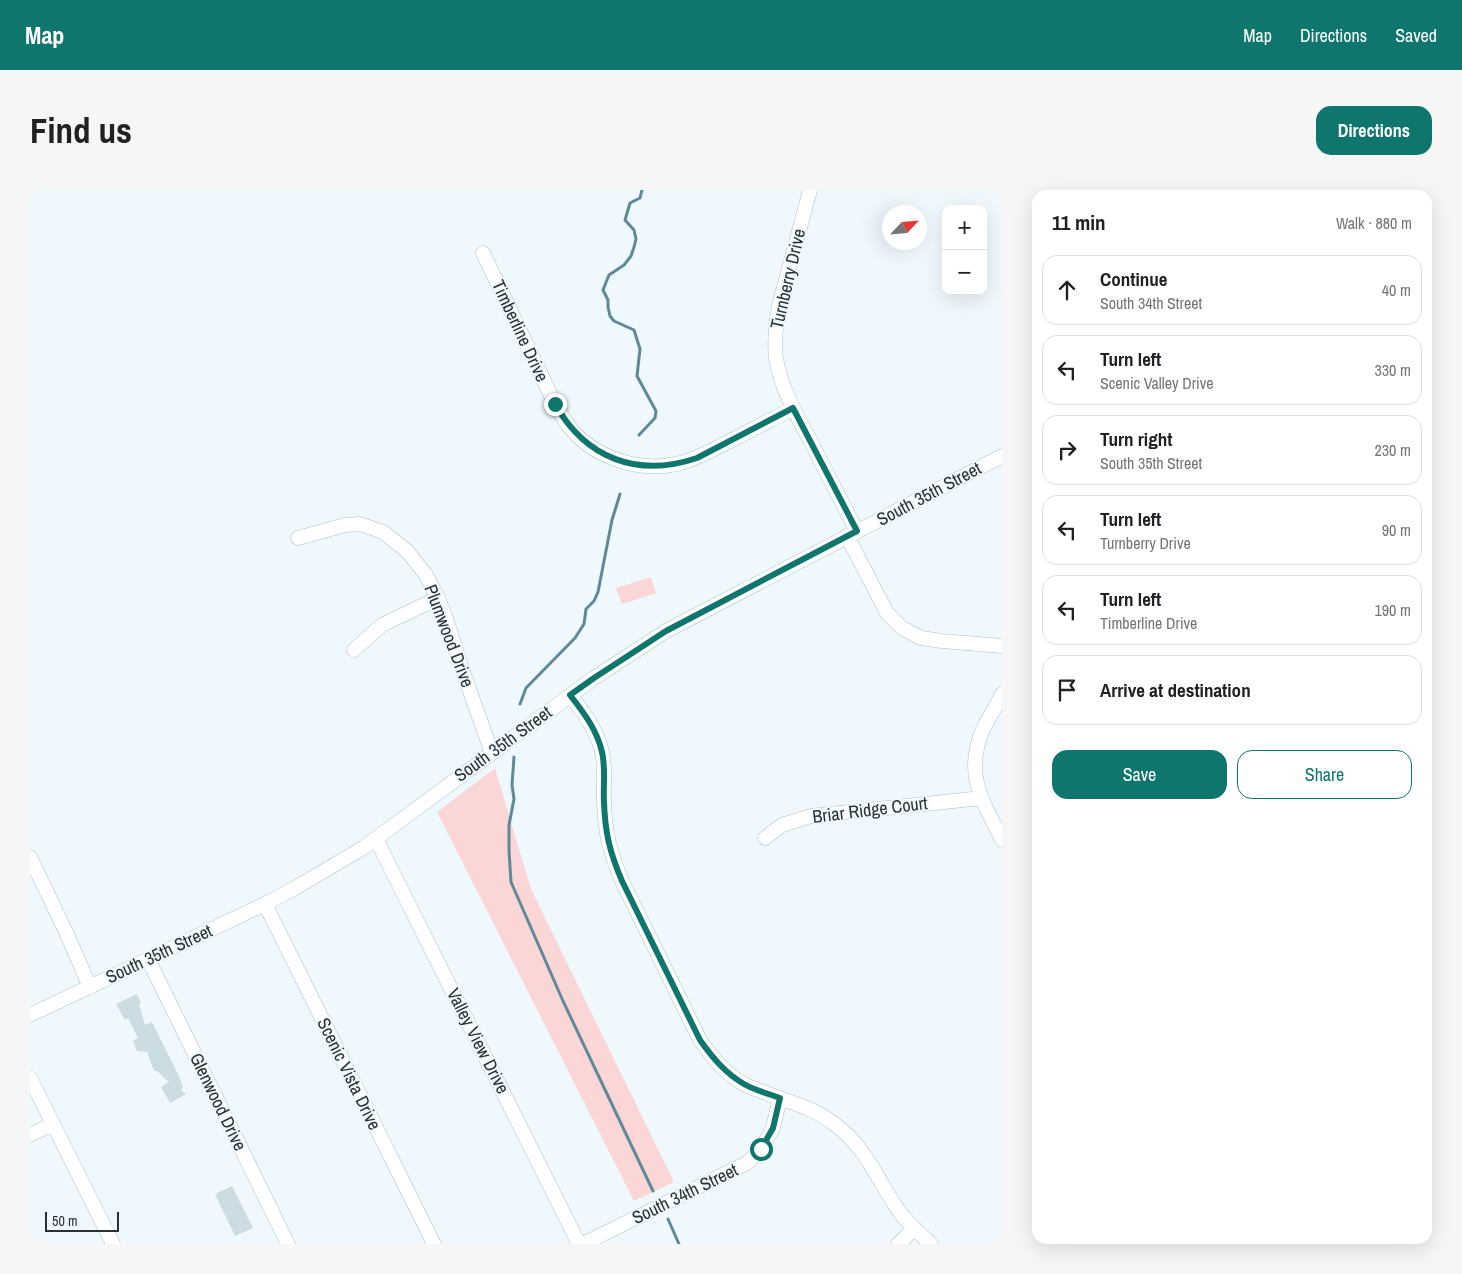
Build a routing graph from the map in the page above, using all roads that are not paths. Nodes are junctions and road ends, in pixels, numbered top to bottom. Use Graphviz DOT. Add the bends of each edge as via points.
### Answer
graph roads {
  1 [pos="810,190"];
  2 [pos="483,253"];
  3 [pos="793,408"];
  4 [pos="1002,456"];
  5 [pos="852,534"];
  6 [pos="298,538"];
  7 [pos="438,598"];
  8 [pos="1002,646"];
  9 [pos="354,650"];
  10 [pos="1002,694"];
  11 [pos="570,695"];
  12 [pos="492,753"];
  13 [pos="982,798"];
  14 [pos="765,838"];
  15 [pos="376,839"];
  16 [pos="1002,840"];
  17 [pos="30,857"];
  18 [pos="265,904"];
  19 [pos="148,959"];
  20 [pos="90,987"];
  21 [pos="30,1015"];
  22 [pos="30,1078"];
  23 [pos="780,1098"];
  24 [pos="53,1124"];
  25 [pos="30,1135"];
  26 [pos="914,1229"];
  27 [pos="113,1244"];
  28 [pos="288,1244"];
  29 [pos="434,1244"];
  30 [pos="579,1244"];
  31 [pos="583,1244"];
  32 [pos="898,1244"];
  33 [pos="931,1244"];
  1 -- 3 [label="street, Turnberry Drive" via="776,323 778,367"];
  2 -- 3 [label="street, Timberline Drive" via="562,418 573,431 601,452 633,464 682,463"];
  3 -- 5 [label="street, Turnberry Drive"];
  4 -- 5 [label="street, South 35th Street"];
  5 -- 8 [label="street, Turnberry Drive" via="887,613 902,628 921,638"];
  5 -- 11 [label="street, South 35th Street" via="666,631"];
  6 -- 7 [label="street, Plumwood Drive" via="345,525 360,524 383,532 407,551 426,574"];
  7 -- 9 [label="street" via="382,625"];
  7 -- 12 [label="street, Plumwood Drive"];
  10 -- 13 [label="street" via="978,744 975,772"];
  11 -- 12 [label="street, South 35th Street"];
  11 -- 23 [label="street" via="596,732 603,753 606,835 611,855 700,1040 711,1056 745,1085"];
  12 -- 15 [label="street, South 35th Street"];
  13 -- 14 [label="street, Briar Ridge Court" via="811,816 782,825"];
  13 -- 16 [label="street"];
  15 -- 18 [label="street, South 35th Street"];
  15 -- 30 [label="street, Valley View Drive"];
  17 -- 20 [label="street"];
  18 -- 19 [label="street, South 35th Street"];
  18 -- 29 [label="street, Scenic Vista Drive"];
  19 -- 20 [label="street, South 35th Street"];
  19 -- 28 [label="street, Glenwood Drive"];
  20 -- 21 [label="street, South 35th Street"];
  22 -- 24 [label="street"];
  23 -- 26 [label="street" via="817,1112 846,1133 859,1146"];
  23 -- 31 [label="street, South 34th Street" via="773,1128 761,1149 747,1163"];
  24 -- 25 [label="street"];
  24 -- 27 [label="street"];
  26 -- 32 [label="street"];
  26 -- 33 [label="street"];
}
